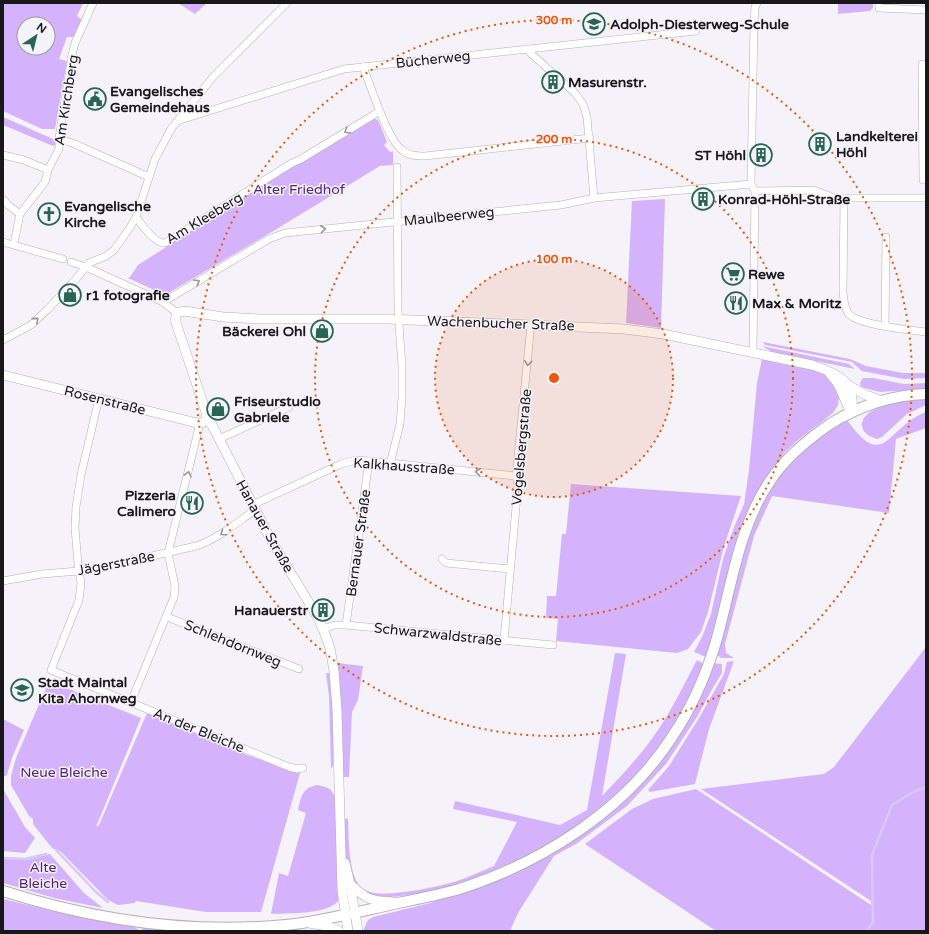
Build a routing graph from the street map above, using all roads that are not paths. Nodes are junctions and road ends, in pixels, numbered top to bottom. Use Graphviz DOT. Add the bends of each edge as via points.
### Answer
graph roads {
  1 [pos="93,3"];
  2 [pos="287,3"];
  3 [pos="757,3"];
  4 [pos="879,3"];
  5 [pos="926,10"];
  6 [pos="696,31"];
  7 [pos="526,49"];
  8 [pos="922,64"];
  9 [pos="363,67"];
  10 [pos="924,95"];
  11 [pos="380,111"];
  12 [pos="177,121"];
  13 [pos="59,138"];
  14 [pos="590,138"];
  15 [pos="924,152"];
  16 [pos="3,155"];
  17 [pos="397,167"];
  18 [pos="48,170"];
  19 [pos="149,177"];
  20 [pos="923,180"];
  21 [pos="751,184"];
  22 [pos="755,191"];
  23 [pos="594,198"];
  24 [pos="844,198"];
  25 [pos="926,198"];
  26 [pos="4,200"];
  27 [pos="20,214"];
  28 [pos="136,217"];
  29 [pos="398,221"];
  30 [pos="886,237"];
  31 [pos="3,242"];
  32 [pos="14,244"];
  33 [pos="63,259"];
  34 [pos="71,262"];
  35 [pos="86,267"];
  36 [pos="163,302"];
  37 [pos="177,313"];
  38 [pos="400,319"];
  39 [pos="531,324"];
  40 [pos="885,326"];
  41 [pos="926,332"];
  42 [pos="3,340"];
  43 [pos="753,353"];
  44 [pos="822,368"];
  45 [pos="3,374"];
  46 [pos="847,384"];
  47 [pos="926,394"];
  48 [pos="99,398"];
  49 [pos="882,400"];
  50 [pos="289,407"];
  51 [pos="851,413"];
  52 [pos="204,421"];
  53 [pos="220,439"];
  54 [pos="370,461"];
  55 [pos="390,464"];
  56 [pos="516,476"];
  57 [pos="253,507"];
  58 [pos="168,553"];
  59 [pos="442,559"];
  60 [pos="510,569"];
  61 [pos="80,571"];
  62 [pos="3,581"];
  63 [pos="167,617"];
  64 [pos="346,625"];
  65 [pos="323,629"];
  66 [pos="504,640"];
  67 [pos="553,645"];
  68 [pos="299,669"];
  69 [pos="131,702"];
  70 [pos="303,768"];
  71 [pos="342,846"];
  72 [pos="350,884"];
  73 [pos="3,891"];
  74 [pos="400,903"];
  75 [pos="350,914"];
  76 [pos="305,922"];
  77 [pos="339,931"];
  78 [pos="348,931"];
  79 [pos="358,931"];
  1 -- 13 [label="street, Am Kirchberg" via="75,42"];
  2 -- 12 [label="street" via="213,77"];
  3 -- 21 [label="street" via="753,47"];
  4 -- 5 [label="street" via="879,8"];
  6 -- 7 [label="street, Bücherweg"];
  7 -- 9 [label="street, Bücherweg"];
  7 -- 14 [label="street" via="578,97 588,117"];
  8 -- 10 [label="street"];
  9 -- 11 [label="street"];
  9 -- 12 [label="street, Bücherweg" via="344,68"];
  10 -- 15 [label="street"];
  11 -- 14 [label="street" via="395,144 404,152 416,156"];
  11 -- 28 [label="street, Am Kleeberg, one-way" via="165,243 162,244 155,239"];
  12 -- 19 [label="street" via="159,150"];
  13 -- 18 [label="street, Am Kirchberg" via="59,149"];
  13 -- 19 [label="street"];
  14 -- 23 [label="street"];
  15 -- 20 [label="street"];
  16 -- 18 [label="street"];
  17 -- 29 [label="street"];
  18 -- 27 [label="street, Am Kirchberg" via="42,185"];
  19 -- 28 [label="street"];
  21 -- 22 [label="street"];
  21 -- 23 [label="street, Maulbeerweg"];
  22 -- 24 [label="street" via="814,190 831,197"];
  22 -- 43 [label="street"];
  23 -- 29 [label="street, Maulbeerweg" via="561,205"];
  24 -- 25 [label="street"];
  24 -- 40 [label="street" via="845,306 847,312 856,319"];
  26 -- 27 [label="street"];
  27 -- 32 [label="street, Am Kirchberg"];
  28 -- 35 [label="street" via="114,250 92,261"];
  36 -- 29 [label="street, Maulbeerweg, one-way" via="277,235"];
  29 -- 38 [label="street"];
  30 -- 40 [label="street"];
  31 -- 32 [label="street"];
  32 -- 33 [label="street"];
  34 -- 35 [label="street"];
  35 -- 36 [label="street"];
  42 -- 35 [label="street, one-way" via="23,330 40,317"];
  36 -- 37 [label="street"];
  37 -- 38 [label="street, Wachenbucher Straße" via="184,311 260,319"];
  37 -- 52 [label="street, Hanauer Straße" via="176,326 206,412"];
  38 -- 39 [label="street, Wachenbucher Straße"];
  38 -- 55 [label="street" via="402,404"];
  39 -- 43 [label="street, Wachenbucher Straße" via="642,331"];
  39 -- 56 [label="street, Vogelsbergstraße, one-way"];
  40 -- 41 [label="street"];
  43 -- 44 [label="street, Wachenbucher Straße"];
  44 -- 46 [label="street, Wachenbucher Straße" via="832,371"];
  44 -- 51 [label="street" via="838,384"];
  45 -- 48 [label="street, Rosenstraße"];
  46 -- 49 [label="street, Wachenbucher Straße" via="866,395"];
  46 -- 51 [label="street" via="853,399"];
  47 -- 49 [label="main road"];
  48 -- 52 [label="street, Rosenstraße"];
  48 -- 61 [label="street" via="76,499 75,528"];
  49 -- 51 [label="main road"];
  50 -- 53 [label="street"];
  51 -- 74 [label="main road" via="820,431 795,452 762,494 744,536 715,646 700,686 672,737 646,772 598,817 550,848 502,872 458,889"];
  52 -- 53 [label="street, Hanauer Straße" via="212,425"];
  58 -- 52 [label="street, Jägerstraße, one-way"];
  53 -- 57 [label="street, Hanauer Straße"];
  54 -- 55 [label="street, Kalkhausstraße"];
  54 -- 57 [label="street, Kalkhausstraße" via="345,462"];
  54 -- 64 [label="street, Bernauer Straße"];
  56 -- 55 [label="street, Kalkhausstraße, one-way"];
  56 -- 60 [label="street, Vogelsbergstraße" via="518,484"];
  57 -- 58 [label="street, Kalkhausstraße, one-way" via="209,542"];
  57 -- 65 [label="street, Hanauer Straße"];
  58 -- 61 [label="street, Jägerstraße"];
  58 -- 63 [label="street" via="175,590"];
  59 -- 60 [label="street" via="446,563"];
  60 -- 66 [label="street, Vogelsbergstraße"];
  61 -- 62 [label="street, Jägerstraße"];
  61 -- 69 [label="street, An der Bleiche" via="78,604 51,670"];
  63 -- 68 [label="street, Schlehdornweg"];
  63 -- 69 [label="street"];
  64 -- 65 [label="street, Schwarzwaldstraße"];
  64 -- 66 [label="street, Schwarzwaldstraße"];
  65 -- 71 [label="street, Hanauer Straße" via="332,661 337,710"];
  66 -- 67 [label="street, Schwarzwaldstraße"];
  69 -- 70 [label="street, An der Bleiche" via="289,767"];
  71 -- 72 [label="street, Hanauer Straße"];
  71 -- 75 [label="street, Hanauer Straße" via="342,890"];
  72 -- 74 [label="street" via="373,901"];
  72 -- 75 [label="street, Hanauer Straße"];
  73 -- 76 [label="main road" via="76,910 156,924 256,927"];
  74 -- 75 [label="main road"];
  75 -- 76 [label="main road"];
  75 -- 78 [label="street"];
  75 -- 79 [label="street"];
  76 -- 77 [label="street"];
}
